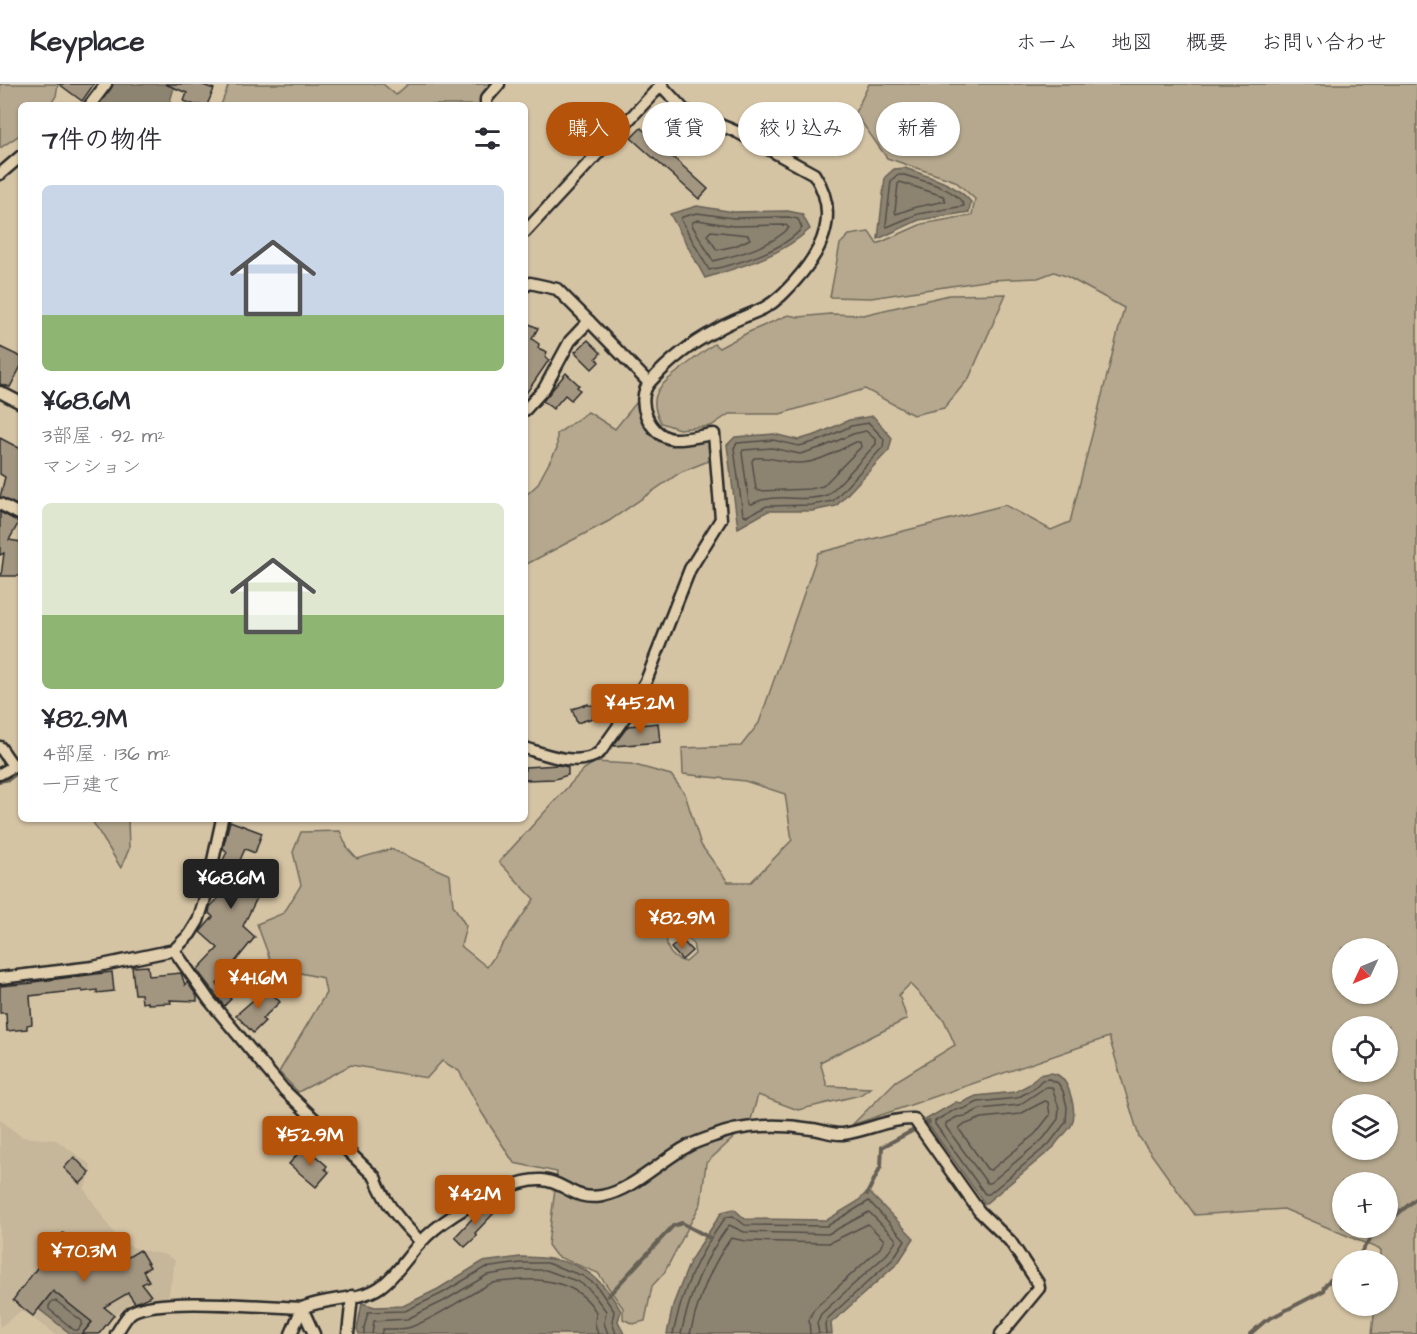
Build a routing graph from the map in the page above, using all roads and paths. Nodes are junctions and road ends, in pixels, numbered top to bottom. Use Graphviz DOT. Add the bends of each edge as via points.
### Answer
graph roads {
  1 [pos="106,84"];
  2 [pos="499,84"];
  3 [pos="661,84"];
  4 [pos="92,102"];
  5 [pos="486,102"];
  6 [pos="18,159"];
  7 [pos="0,174"];
  8 [pos="528,229"];
  9 [pos="528,284"];
  10 [pos="589,321"];
  11 [pos="649,383"];
  12 [pos="0,392"];
  13 [pos="18,402"];
  14 [pos="528,407"];
  15 [pos="0,504"];
  16 [pos="18,513"];
  17 [pos="0,747"];
  18 [pos="528,749"];
  19 [pos="17,765"];
  20 [pos="0,774"];
  21 [pos="221,822"];
  22 [pos="174,950"];
  23 [pos="0,978"];
  24 [pos="421,1242"];
  25 [pos="352,1296"];
  26 [pos="302,1308"];
  27 [pos="116,1334"];
  28 [pos="291,1334"];
  29 [pos="314,1334"];
  30 [pos="348,1334"];
  31 [pos="1001,1334"];
  1 -- 4 [label="street"];
  2 -- 5 [label="street"];
  3 -- 8 [label="street"];
  3 -- 11 [label="street" via="684,110 737,132 814,174 827,206 827,224 814,259 782,295 715,330"];
  6 -- 7 [label="street"];
  9 -- 10 [label="street" via="557,289"];
  10 -- 11 [label="street"];
  10 -- 14 [label="street" via="570,341 544,388"];
  11 -- 18 [label="street" via="643,407 657,432 673,439 714,434 721,519 686,578 646,681 600,752 586,759 563,758"];
  12 -- 13 [label="street"];
  15 -- 16 [label="street"];
  17 -- 19 [label="street"];
  19 -- 20 [label="street"];
  21 -- 22 [label="street" via="198,921"];
  22 -- 23 [label="street" via="93,967"];
  22 -- 24 [label="street" via="208,1000 283,1089 375,1177 396,1216"];
  24 -- 25 [label="street" via="383,1285"];
  24 -- 31 [label="street" via="482,1200 527,1181 544,1180 590,1197 604,1195 687,1147 717,1135 778,1126 842,1134 903,1118 914,1119 979,1211 1010,1241 1038,1283 1039,1288"];
  25 -- 26 [label="street"];
  25 -- 30 [label="street"];
  26 -- 27 [label="street" via="152,1305 131,1312"];
  26 -- 28 [label="street"];
  26 -- 29 [label="street"];
}
